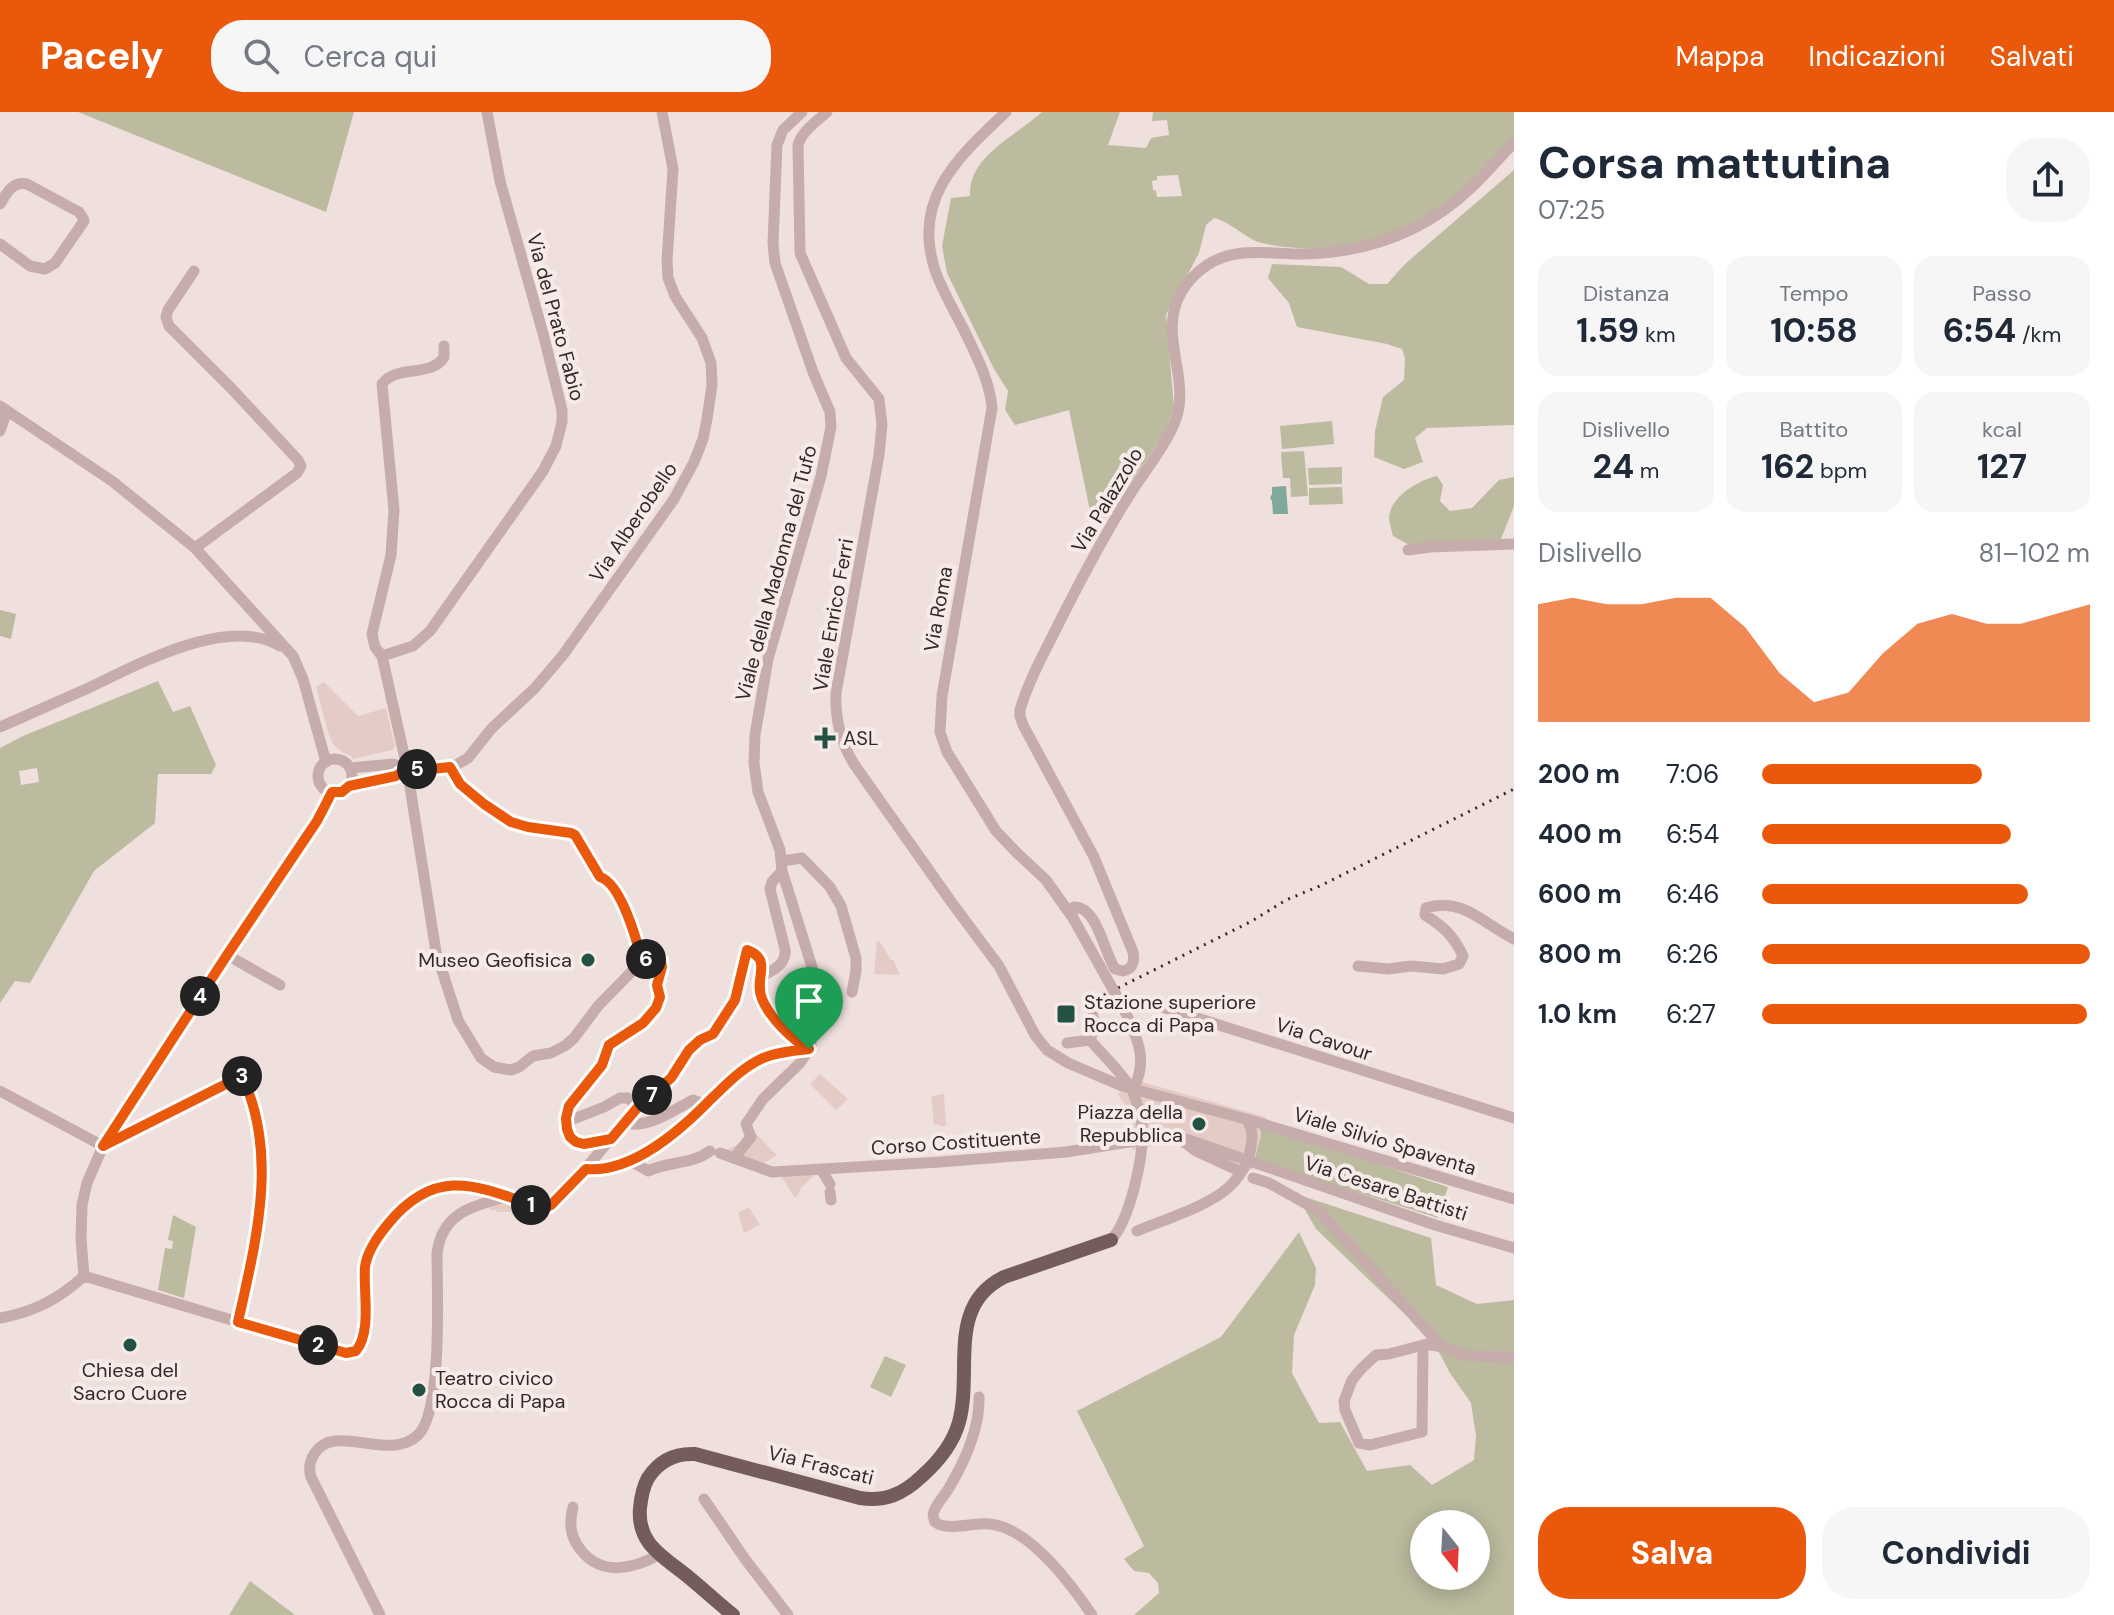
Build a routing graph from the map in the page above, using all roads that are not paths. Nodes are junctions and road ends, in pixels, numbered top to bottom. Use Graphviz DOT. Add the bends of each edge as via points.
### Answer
graph roads {
  1 [pos="487,112"];
  2 [pos="662,112"];
  3 [pos="802,112"];
  4 [pos="827,112"];
  5 [pos="1006,112"];
  6 [pos="1514,143"];
  7 [pos="0,204"];
  8 [pos="0,244"];
  9 [pos="194,271"];
  10 [pos="444,346"];
  11 [pos="4,408"];
  12 [pos="0,431"];
  13 [pos="1514,544"];
  14 [pos="195,548"];
  15 [pos="1408,550"];
  16 [pos="288,651"];
  17 [pos="382,656"];
  18 [pos="0,727"];
  19 [pos="326,762"];
  20 [pos="450,767"];
  21 [pos="350,768"];
  22 [pos="407,768"];
  23 [pos="349,786"];
  24 [pos="332,792"];
  25 [pos="782,866"];
  26 [pos="1073,918"];
  27 [pos="1514,939"];
  28 [pos="227,955"];
  29 [pos="644,960"];
  30 [pos="1358,966"];
  31 [pos="761,977"];
  32 [pos="280,985"];
  33 [pos="852,992"];
  34 [pos="1124,1009"];
  35 [pos="1093,1016"];
  36 [pos="1090,1040"];
  37 [pos="1067,1043"];
  38 [pos="809,1049"];
  39 [pos="1133,1090"];
  40 [pos="0,1091"];
  41 [pos="706,1105"];
  42 [pos="638,1107"];
  43 [pos="1514,1118"];
  44 [pos="1246,1119"];
  45 [pos="566,1122"];
  46 [pos="624,1123"];
  47 [pos="1180,1138"];
  48 [pos="611,1139"];
  49 [pos="1141,1140"];
  50 [pos="103,1146"];
  51 [pos="734,1158"];
  52 [pos="631,1161"];
  53 [pos="1248,1161"];
  54 [pos="586,1169"];
  55 [pos="821,1169"];
  56 [pos="1235,1169"];
  57 [pos="1253,1178"];
  58 [pos="830,1192"];
  59 [pos="506,1196"];
  60 [pos="1514,1199"];
  61 [pos="1111,1240"];
  62 [pos="1514,1248"];
  63 [pos="84,1276"];
  64 [pos="0,1318"];
  65 [pos="238,1322"];
  66 [pos="1423,1345"];
  67 [pos="1442,1347"];
  68 [pos="1514,1357"];
  69 [pos="979,1397"];
  70 [pos="704,1499"];
  71 [pos="573,1507"];
  72 [pos="660,1554"];
  73 [pos="380,1615"];
  74 [pos="733,1615"];
  75 [pos="788,1615"];
  76 [pos="1092,1615"];
  1 -- 17 [label="street, Via del Prato Fabio" via="500,181 562,410 561,433 538,479 430,631 413,646"];
  2 -- 20 [label="street, Via Alberobello" via="673,169 668,278 711,363 701,446 674,499 563,655 468,758"];
  3 -- 25 [label="street, Viale della Madonna del Tufo" via="785,127 777,145 774,257 830,412 831,434 766,664 755,726 758,792"];
  4 -- 39 [label="street, Viale Enrico Ferri" via="798,145 800,253 846,358 879,399 882,425 836,693 846,751 999,966 1039,1041 1068,1063"];
  5 -- 26 [label="street, Via Roma" via="952,166 929,220 934,267 981,366 992,408 939,727 947,752 996,831 1046,880"];
  6 -- 26 [label="street, Via Palazzolo" via="1452,205 1404,235 1331,252 1238,253 1209,264 1184,288 1172,323 1179,387 1176,417 1088,565 1020,710 1102,875 1133,952 1132,966 1115,969 1085,909 1074,907"];
  7 -- 8 [label="street" via="13,186 27,184 79,212 84,221 45,269 30,266"];
  9 -- 14 [label="street" via="168,310 167,323 301,466"];
  10 -- 17 [label="street" via="438,365 390,376 382,388 394,510 391,555 372,634"];
  11 -- 12 [label="street"];
  11 -- 14 [label="street" via="112,481"];
  13 -- 15 [label="street"];
  14 -- 16 [label="street"];
  16 -- 18 [label="street" via="251,636 197,643"];
  16 -- 19 [label="street" via="300,670"];
  17 -- 22 [label="street"];
  19 -- 21 [label="street" via="336,759"];
  19 -- 24 [label="street" via="319,780"];
  20 -- 22 [label="street"];
  20 -- 29 [label="street" via="460,784 511,822 575,835 630,919"];
  21 -- 22 [label="street"];
  21 -- 23 [label="street"];
  22 -- 23 [label="street" via="393,777"];
  22 -- 29 [label="street" via="436,952 461,1026 478,1055 506,1071 566,1045"];
  23 -- 24 [label="street"];
  24 -- 28 [label="street"];
  25 -- 31 [label="street" via="770,889 785,958"];
  25 -- 33 [label="street" via="802,858 839,901 856,958"];
  25 -- 38 [label="street, Viale della Madonna del Tufo" via="812,967"];
  26 -- 34 [label="street, Via Roma, bridge"];
  27 -- 30 [label="street" via="1464,909 1438,904 1426,908 1425,915 1456,941 1463,956 1459,964 1443,969"];
  28 -- 32 [label="street"];
  28 -- 50 [label="street"];
  29 -- 45 [label="street" via="661,961 656,1008 609,1045 602,1065 569,1106"];
  31 -- 38 [label="street" via="766,1006 792,1038"];
  31 -- 42 [label="street" via="760,957 747,950 738,992 713,1034 689,1050 668,1081"];
  34 -- 39 [label="street, Via Roma" via="1141,1054"];
  34 -- 43 [label="street, Via Cavour" via="1148,1002"];
  35 -- 36 [label="street"];
  36 -- 37 [label="street"];
  36 -- 39 [label="street"];
  38 -- 41 [label="street" via="756,1061"];
  38 -- 51 [label="street" via="763,1099 746,1124 751,1137"];
  39 -- 44 [label="street"];
  39 -- 49 [label="street"];
  40 -- 50 [label="street"];
  41 -- 46 [label="street" via="693,1100 646,1123"];
  41 -- 52 [label="street"];
  42 -- 45 [label="street" via="620,1098"];
  42 -- 46 [label="street"];
  44 -- 53 [label="street" via="1252,1138"];
  44 -- 60 [label="street, Viale Silvio Spaventa"];
  45 -- 48 [label="street" via="570,1137 580,1144"];
  46 -- 48 [label="street"];
  47 -- 49 [label="street"];
  47 -- 53 [label="street"];
  47 -- 56 [label="street"];
  48 -- 54 [label="street"];
  49 -- 55 [label="street, Corso Costituente" via="1056,1153"];
  49 -- 61 [label="street" via="1128,1210"];
  50 -- 63 [label="street" via="82,1205"];
  50 -- 65 [label="street" via="242,1076 256,1113 263,1177 259,1224"];
  51 -- 52 [label="street" via="715,1152 648,1171"];
  51 -- 55 [label="street, Corso Costituente" via="772,1172"];
  52 -- 54 [label="street"];
  53 -- 61 [label="street, bridge" via="1225,1191"];
  53 -- 62 [label="street, Via Cesare Battisti"];
  54 -- 59 [label="street" via="551,1205 541,1208"];
  55 -- 58 [label="street"];
  57 -- 67 [label="street" via="1319,1211"];
  59 -- 65 [label="street" via="468,1185 442,1187 419,1196 394,1216 367,1259 364,1333 353,1352"];
  59 -- 73 [label="street" via="456,1215 440,1239 433,1387 420,1434 392,1446 333,1441 309,1462 311,1477"];
  61 -- 72 [label="main road, Via Frascati" via="1004,1277 978,1298 966,1324 965,1384 955,1434 935,1463 905,1490 870,1500 701,1455 672,1457 654,1471 640,1502 641,1531"];
  63 -- 64 [label="street" via="50,1302"];
  63 -- 65 [label="street"];
  66 -- 66 [label="street" via="1422,1432 1359,1443 1345,1410 1352,1380 1376,1355"];
  66 -- 67 [label="street"];
  67 -- 68 [label="street" via="1469,1356"];
  69 -- 76 [label="street" via="975,1430 936,1508 935,1522 945,1527 994,1524 1020,1534 1042,1552"];
  70 -- 75 [label="street"];
  71 -- 72 [label="street" via="573,1538 594,1562 621,1568"];
  72 -- 74 [label="main road, Via Frascati"];
}
